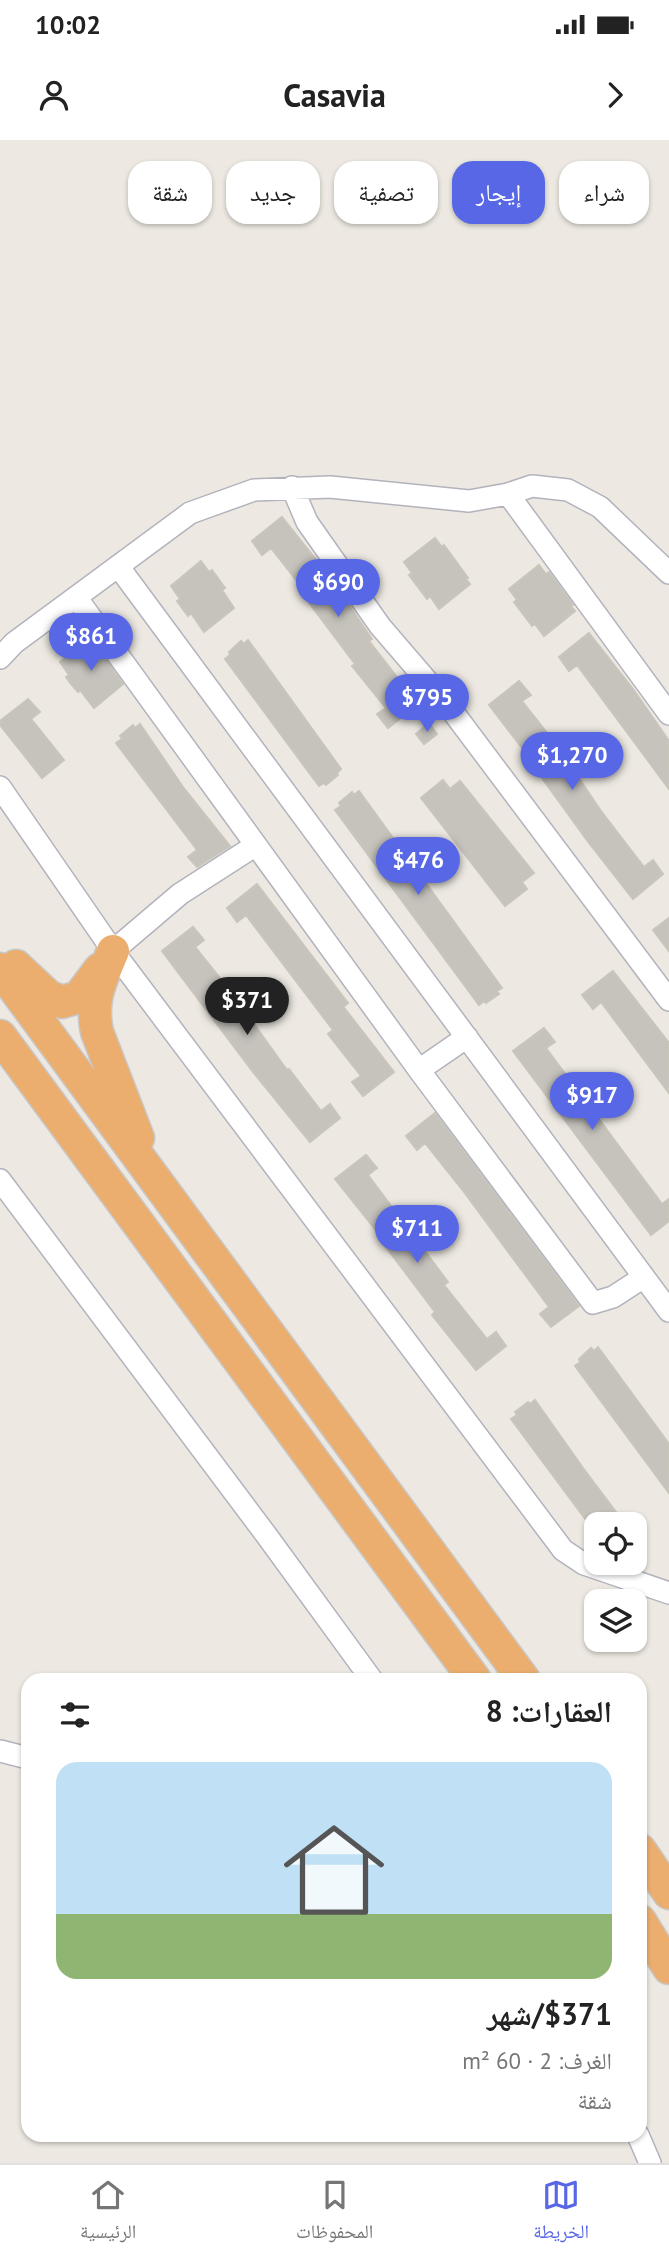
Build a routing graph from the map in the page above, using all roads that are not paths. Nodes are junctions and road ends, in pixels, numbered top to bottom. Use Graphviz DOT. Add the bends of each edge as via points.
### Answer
graph roads {
  1 [pos="292,487"];
  2 [pos="508,494"];
  3 [pos="118,566"];
  4 [pos="669,573"];
  5 [pos="76,597"];
  6 [pos="0,658"];
  7 [pos="669,714"];
  8 [pos="0,787"];
  9 [pos="256,845"];
  10 [pos="0,951"];
  11 [pos="113,951"];
  12 [pos="0,969"];
  13 [pos="669,1000"];
  14 [pos="0,1036"];
  15 [pos="467,1037"];
  16 [pos="419,1070"];
  17 [pos="0,1180"];
  18 [pos="156,1181"];
  19 [pos="644,1276"];
  20 [pos="669,1311"];
  21 [pos="669,1593"];
  22 [pos="367,1673"];
  23 [pos="470,1673"];
  24 [pos="519,1673"];
  25 [pos="0,1751"];
  26 [pos="21,1756"];
  27 [pos="647,1861"];
  28 [pos="669,1894"];
  29 [pos="647,1932"];
  30 [pos="669,1968"];
  31 [pos="641,2142"];
  32 [pos="650,2163"];
  1 -- 2 [label="street" via="469,501"];
  1 -- 3 [label="street" via="254,490 190,513"];
  1 -- 13 [label="street" via="307,522 380,625 447,705"];
  2 -- 4 [label="street" via="532,486 568,490 600,507"];
  2 -- 7 [label="street"];
  3 -- 5 [label="street"];
  3 -- 15 [label="street"];
  5 -- 6 [label="street"];
  5 -- 9 [label="street"];
  8 -- 11 [label="street"];
  9 -- 11 [label="street" via="180,894"];
  9 -- 16 [label="street"];
  10 -- 11 [label="highway" via="48,996 62,1002 79,997"];
  11 -- 18 [label="highway" via="96,991 93,1015"];
  11 -- 21 [label="street" via="563,1550 584,1564"];
  12 -- 18 [label="highway"];
  14 -- 23 [label="highway"];
  15 -- 16 [label="street"];
  15 -- 19 [label="street"];
  16 -- 19 [label="street" via="593,1303 613,1297"];
  17 -- 22 [label="street"];
  18 -- 24 [label="highway"];
  19 -- 20 [label="street"];
  25 -- 26 [label="street"];
  27 -- 28 [label="highway"];
  29 -- 30 [label="highway"];
  31 -- 32 [label="street"];
}
